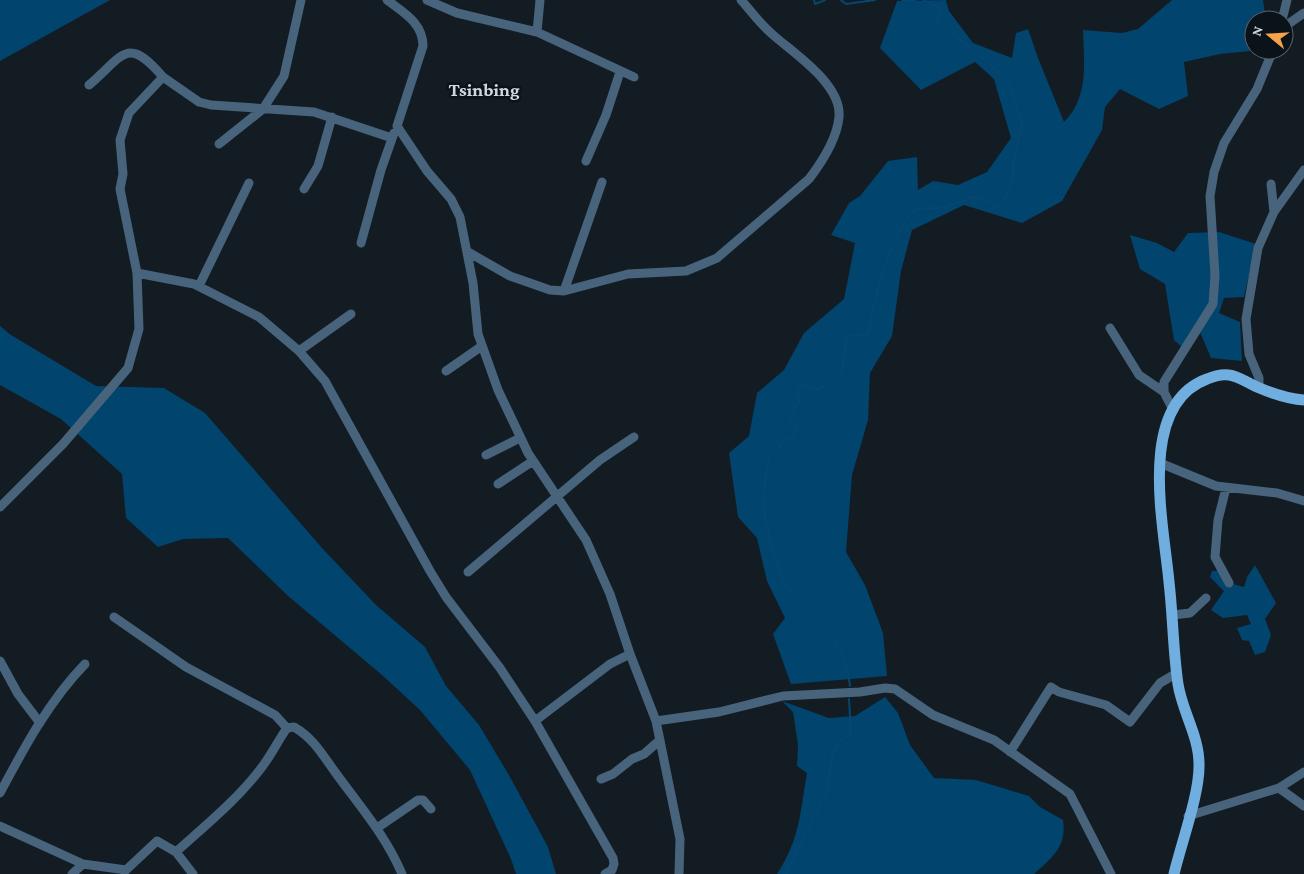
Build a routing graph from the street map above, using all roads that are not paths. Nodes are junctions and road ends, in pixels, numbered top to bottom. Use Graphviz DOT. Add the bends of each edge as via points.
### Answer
graph roads {
  1 [pos="301,0"];
  2 [pos="387,0"];
  3 [pos="427,0"];
  4 [pos="540,0"];
  5 [pos="741,0"];
  6 [pos="536,32"];
  7 [pos="1269,60"];
  8 [pos="620,72"];
  9 [pos="163,77"];
  10 [pos="634,77"];
  11 [pos="89,85"];
  12 [pos="263,109"];
  13 [pos="332,117"];
  14 [pos="397,126"];
  15 [pos="392,138"];
  16 [pos="220,144"];
  17 [pos="586,161"];
  18 [pos="1304,170"];
  19 [pos="602,182"];
  20 [pos="249,183"];
  21 [pos="1272,184"];
  22 [pos="304,189"];
  23 [pos="1274,212"];
  24 [pos="361,243"];
  25 [pos="468,252"];
  26 [pos="137,273"];
  27 [pos="199,286"];
  28 [pos="564,291"];
  29 [pos="351,314"];
  30 [pos="1110,328"];
  31 [pos="482,346"];
  32 [pos="299,351"];
  33 [pos="446,371"];
  34 [pos="1259,388"];
  35 [pos="1164,392"];
  36 [pos="1304,400"];
  37 [pos="1172,408"];
  38 [pos="634,436"];
  39 [pos="520,438"];
  40 [pos="486,455"];
  41 [pos="533,461"];
  42 [pos="1160,463"];
  43 [pos="498,484"];
  44 [pos="1226,488"];
  45 [pos="558,496"];
  46 [pos="1304,500"];
  47 [pos="0,507"];
  48 [pos="468,572"];
  49 [pos="1229,583"];
  50 [pos="1206,598"];
  51 [pos="1173,614"];
  52 [pos="114,617"];
  53 [pos="630,654"];
  54 [pos="0,661"];
  55 [pos="85,664"];
  56 [pos="1178,673"];
  57 [pos="535,721"];
  58 [pos="656,721"];
  59 [pos="40,723"];
  60 [pos="287,728"];
  61 [pos="660,740"];
  62 [pos="1010,752"];
  63 [pos="1304,772"];
  64 [pos="601,779"];
  65 [pos="1279,788"];
  66 [pos="0,792"];
  67 [pos="1304,806"];
  68 [pos="431,809"];
  69 [pos="1188,816"];
  70 [pos="0,826"];
  71 [pos="377,828"];
  72 [pos="176,852"];
  73 [pos="83,864"];
  74 [pos="72,874"];
  75 [pos="193,874"];
  76 [pos="402,874"];
  77 [pos="605,874"];
  78 [pos="679,874"];
  79 [pos="1111,874"];
  80 [pos="1174,874"];
  1 -- 12 [label="street" via="284,76"];
  2 -- 14 [label="street" via="410,18 423,35 423,46"];
  3 -- 6 [label="street" via="481,20"];
  4 -- 6 [label="street"];
  5 -- 28 [label="street" via="761,25 810,64 833,95 840,116 821,163 784,201 717,258 701,266 669,273 611,277"];
  6 -- 8 [label="street"];
  7 -- 35 [label="street" via="1257,89 1232,128 1218,158 1210,196 1215,275 1213,304 1167,374"];
  8 -- 10 [label="street"];
  8 -- 17 [label="street"];
  9 -- 11 [label="street" via="147,58 136,52 126,53"];
  9 -- 12 [label="street" via="199,102"];
  9 -- 26 [label="street" via="129,113 120,140 123,174 120,189"];
  12 -- 13 [label="street" via="299,110"];
  12 -- 16 [label="street"];
  13 -- 15 [label="street"];
  13 -- 22 [label="street" via="318,166"];
  14 -- 15 [label="street"];
  14 -- 25 [label="street" via="450,199 460,217"];
  15 -- 24 [label="street"];
  18 -- 23 [label="street"];
  19 -- 28 [label="street"];
  20 -- 27 [label="street"];
  21 -- 23 [label="street"];
  23 -- 34 [label="street" via="1258,248 1246,319 1248,354 1259,378"];
  25 -- 28 [label="street" via="525,283"];
  25 -- 31 [label="street" via="474,311"];
  26 -- 27 [label="street"];
  26 -- 47 [label="street" via="139,329 128,368 63,444"];
  27 -- 32 [label="street" via="259,317"];
  29 -- 32 [label="street"];
  30 -- 35 [label="street" via="1139,375"];
  31 -- 33 [label="street"];
  31 -- 39 [label="street"];
  32 -- 57 [label="street" via="325,381 446,597"];
  34 -- 36 [label="main road"];
  34 -- 37 [label="main road" via="1231,375 1221,375 1194,385"];
  35 -- 37 [label="street"];
  37 -- 42 [label="main road"];
  38 -- 45 [label="street" via="607,454"];
  39 -- 40 [label="street"];
  39 -- 41 [label="street"];
  41 -- 43 [label="street"];
  41 -- 45 [label="street"];
  42 -- 44 [label="street"];
  42 -- 51 [label="main road" via="1160,499"];
  44 -- 46 [label="street" via="1277,493"];
  44 -- 49 [label="street" via="1218,520 1215,557"];
  45 -- 48 [label="street"];
  45 -- 53 [label="street" via="586,540 610,594"];
  50 -- 51 [label="street" via="1190,613"];
  51 -- 56 [label="main road"];
  52 -- 60 [label="street" via="186,667 275,715"];
  53 -- 57 [label="street" via="610,664"];
  53 -- 58 [label="street"];
  54 -- 59 [label="street" via="18,694"];
  55 -- 59 [label="street" via="71,678"];
  56 -- 62 [label="street" via="1160,683 1130,722 1106,705 1051,687"];
  56 -- 69 [label="main road" via="1199,759"];
  57 -- 77 [label="street" via="613,858 612,870"];
  58 -- 61 [label="street"];
  58 -- 62 [label="street" via="719,712 783,696 885,688 895,689 933,715 994,740"];
  59 -- 66 [label="street"];
  60 -- 71 [label="street" via="294,727 310,737"];
  60 -- 72 [label="street" via="262,767 236,797"];
  61 -- 64 [label="street" via="644,754"];
  61 -- 78 [label="street" via="680,839"];
  62 -- 79 [label="street" via="1070,794"];
  63 -- 65 [label="street"];
  65 -- 67 [label="street"];
  65 -- 69 [label="street"];
  68 -- 71 [label="street" via="423,800 418,800"];
  69 -- 80 [label="main road"];
  70 -- 73 [label="street"];
  71 -- 76 [label="street"];
  72 -- 73 [label="street" via="157,841 126,870"];
  72 -- 75 [label="street"];
  73 -- 74 [label="street"];
}
